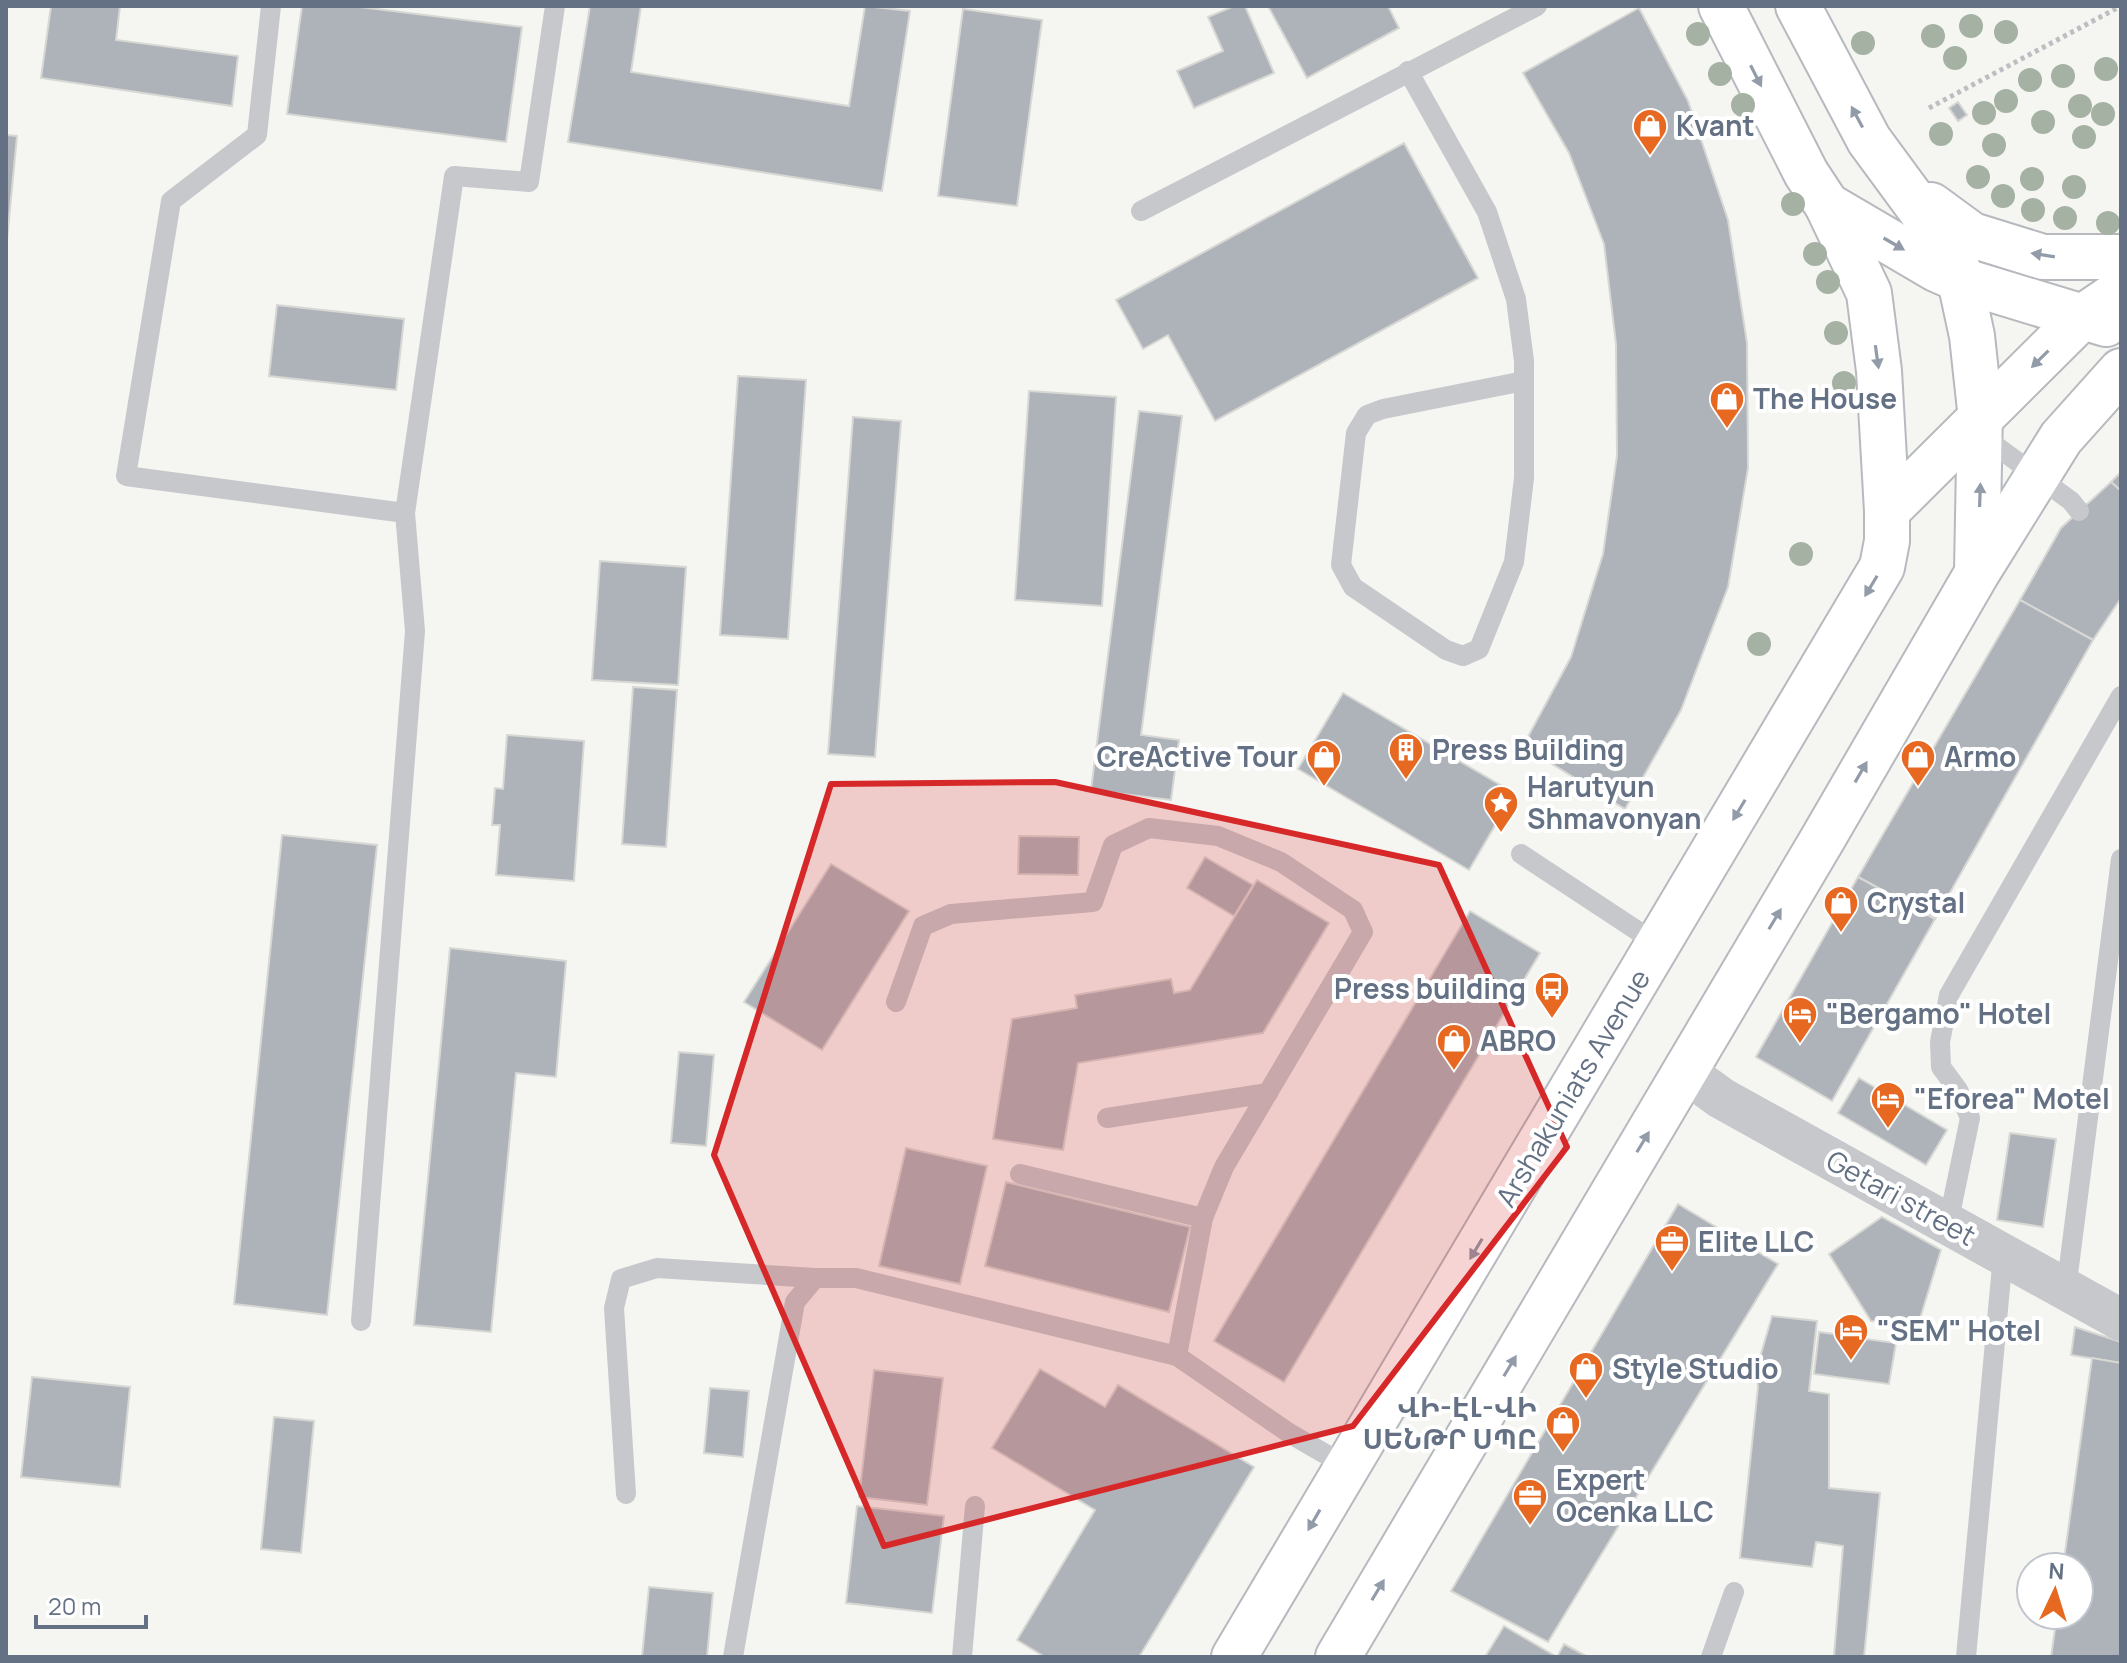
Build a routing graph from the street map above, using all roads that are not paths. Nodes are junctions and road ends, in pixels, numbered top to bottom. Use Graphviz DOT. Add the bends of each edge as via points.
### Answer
graph roads {
  1 [pos="271,6"];
  2 [pos="555,6"];
  3 [pos="1537,6"];
  4 [pos="1721,6"];
  5 [pos="1798,6"];
  6 [pos="1408,71"];
  7 [pos="1899,182"];
  8 [pos="1827,205"];
  9 [pos="1141,211"];
  10 [pos="2121,257"];
  11 [pos="1961,280"];
  12 [pos="2121,291"];
  13 [pos="2101,323"];
  14 [pos="2121,371"];
  15 [pos="1524,381"];
  16 [pos="1980,426"];
  17 [pos="2036,476"];
  18 [pos="1887,511"];
  19 [pos="2079,511"];
  20 [pos="405,513"];
  21 [pos="1977,573"];
  22 [pos="2121,696"];
  23 [pos="1521,854"];
  24 [pos="2121,859"];
  25 [pos="1659,945"];
  26 [pos="896,1002"];
  27 [pos="1684,1071"];
  28 [pos="1268,1093"];
  29 [pos="1107,1118"];
  30 [pos="1020,1174"];
  31 [pos="1203,1218"];
  32 [pos="1948,1224"];
  33 [pos="2003,1255"];
  34 [pos="815,1278"];
  35 [pos="2066,1290"];
  36 [pos="2121,1320"];
  37 [pos="361,1321"];
  38 [pos="1177,1356"];
  39 [pos="1346,1466"];
  40 [pos="626,1494"];
  41 [pos="975,1506"];
  42 [pos="1734,1592"];
  43 [pos="733,1657"];
  44 [pos="962,1657"];
  45 [pos="1234,1657"];
  46 [pos="1338,1657"];
  47 [pos="1711,1657"];
  48 [pos="1966,1657"];
  1 -- 20 [label="lane" via="257,135 171,201 126,476"];
  2 -- 20 [label="lane" via="529,182 454,176"];
  3 -- 6 [label="lane"];
  4 -- 8 [label="main road, Arshakuniats Avenue, one-way"];
  7 -- 5 [label="main road, one-way" via="1869,140"];
  6 -- 9 [label="lane"];
  6 -- 15 [label="lane" via="1487,212 1516,299"];
  10 -- 7 [label="main road, one-way" via="2043,257 1972,235"];
  7 -- 11 [label="main road" via="1955,257"];
  8 -- 11 [label="main road, one-way"];
  8 -- 18 [label="main road, Arshakuniats Avenue, one-way" via="1869,293"];
  11 -- 13 [label="main road"];
  11 -- 16 [label="main road"];
  12 -- 13 [label="main road"];
  13 -- 16 [label="main road, one-way"];
  14 -- 17 [label="main road" via="2061,438"];
  15 -- 15 [label="lane" via="1524,478 1514,562 1479,649 1463,656 1353,587 1341,565 1356,433 1367,415 1383,409"];
  16 -- 17 [label="lane"];
  16 -- 18 [label="main road"];
  21 -- 16 [label="main road, one-way"];
  17 -- 19 [label="lane"];
  17 -- 21 [label="main road"];
  18 -- 25 [label="main road, Arshakuniats Avenue, one-way" via="1882,567"];
  20 -- 37 [label="lane" via="415,631"];
  27 -- 21 [label="main road, one-way"];
  22 -- 32 [label="lane" via="1949,995 1941,1067 1970,1118"];
  23 -- 25 [label="lane"];
  24 -- 35 [label="lane"];
  25 -- 39 [label="main road, Arshakuniats Avenue, one-way"];
  26 -- 28 [label="lane" via="923,926 951,914 1093,902 1113,845 1149,828 1218,836 1281,862 1353,910 1363,932"];
  27 -- 32 [label="street, Getari street" via="1721,1098"];
  46 -- 27 [label="main road, one-way"];
  28 -- 29 [label="lane"];
  28 -- 31 [label="lane" via="1224,1167"];
  30 -- 31 [label="lane"];
  31 -- 38 [label="lane"];
  32 -- 33 [label="street, Getari street"];
  33 -- 35 [label="street, Getari street"];
  33 -- 48 [label="lane"];
  34 -- 38 [label="lane" via="856,1278"];
  34 -- 40 [label="lane" via="657,1268 621,1279 614,1308"];
  34 -- 43 [label="lane" via="795,1302"];
  35 -- 36 [label="street, Getari street"];
  38 -- 39 [label="lane"];
  39 -- 45 [label="main road, Arshakuniats Avenue, one-way"];
  41 -- 44 [label="lane"];
  42 -- 47 [label="lane"];
}
